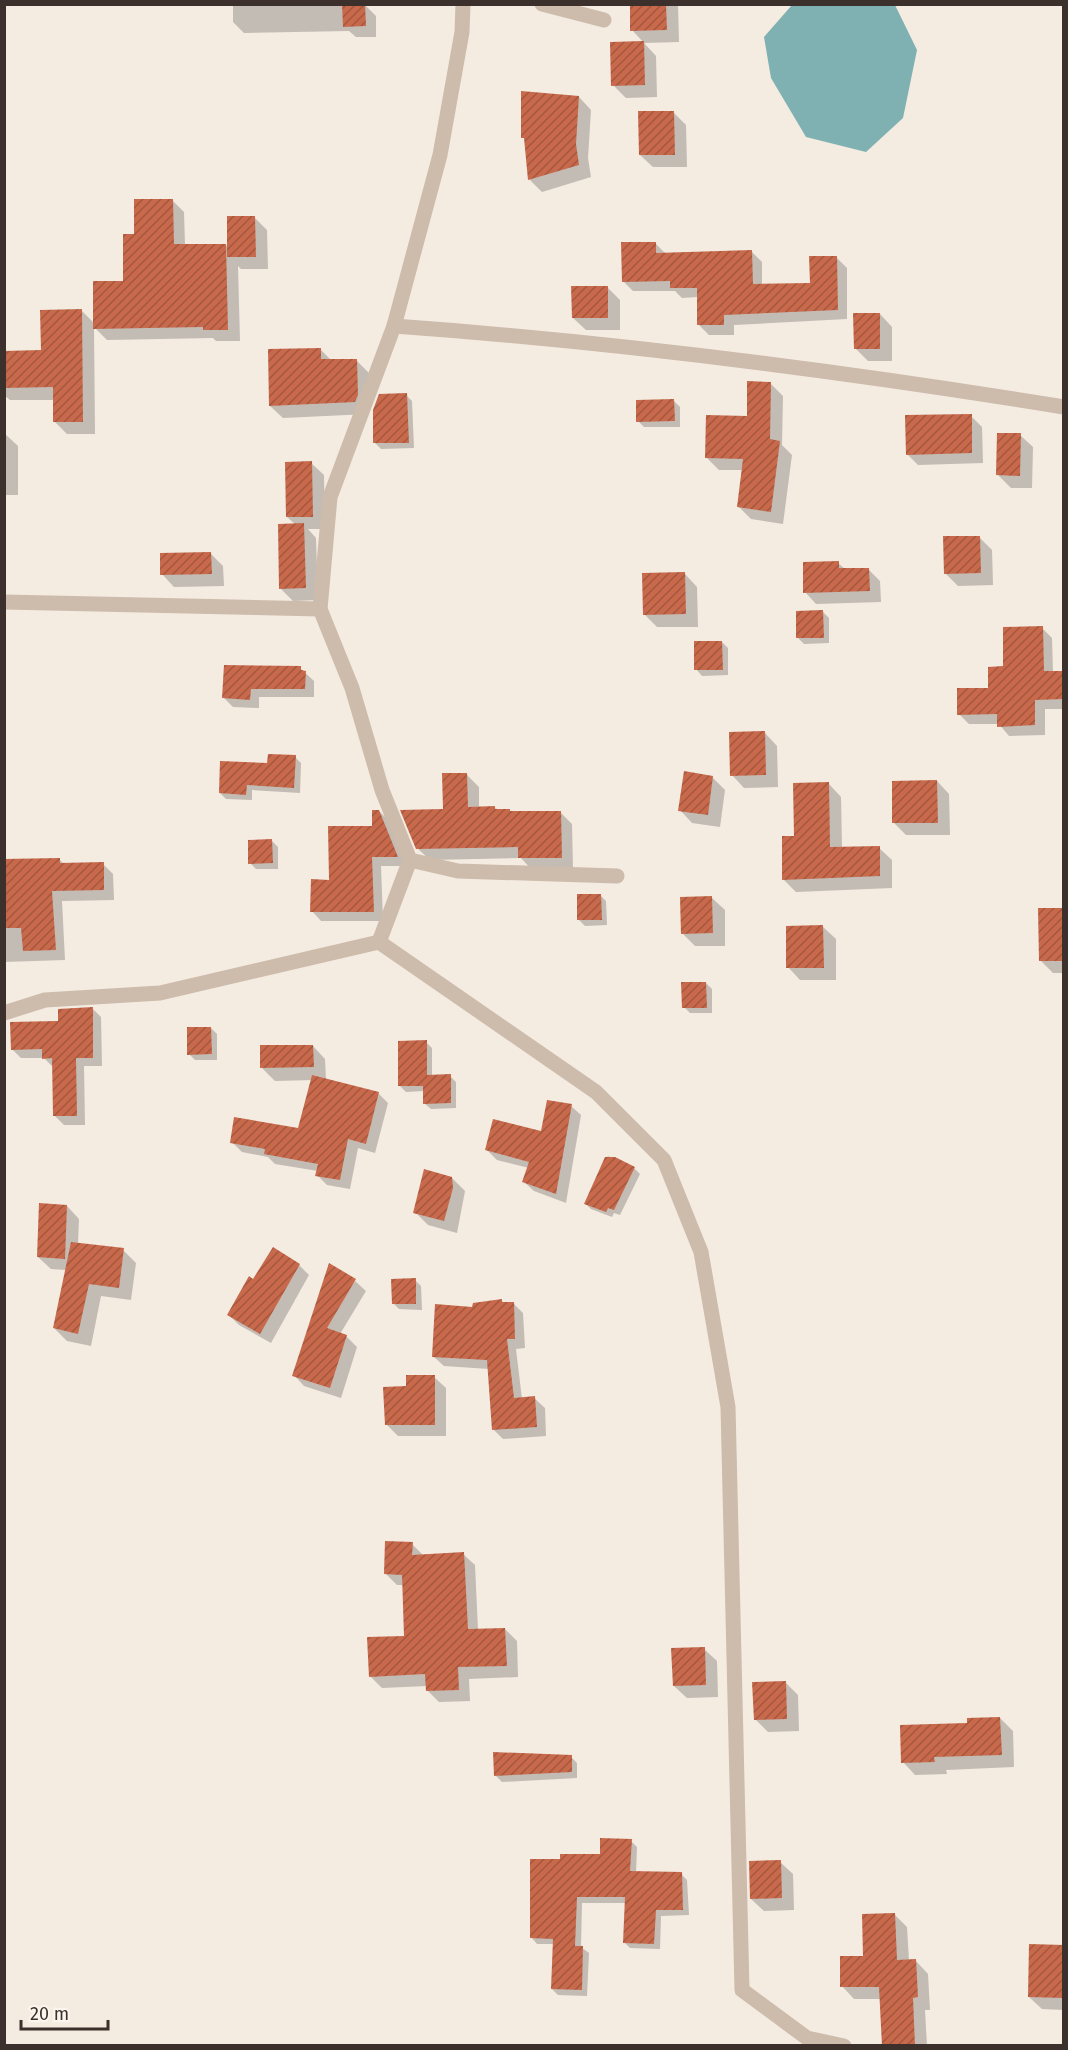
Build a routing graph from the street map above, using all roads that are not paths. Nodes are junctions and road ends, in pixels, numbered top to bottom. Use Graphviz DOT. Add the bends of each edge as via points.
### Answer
graph roads {
  1 [pos="463,4"];
  2 [pos="542,4"];
  3 [pos="604,20"];
  4 [pos="394,326"];
  5 [pos="1064,407"];
  6 [pos="4,602"];
  7 [pos="320,609"];
  8 [pos="410,860"];
  9 [pos="617,876"];
  10 [pos="379,942"];
  11 [pos="4,1013"];
  12 [pos="844,2046"];
  1 -- 4 [label="street" via="462,32 440,155"];
  2 -- 3 [label="street"];
  4 -- 5 [label="street" via="554,338"];
  4 -- 7 [label="street" via="330,497"];
  6 -- 7 [label="street"];
  7 -- 8 [label="street" via="352,688 382,790"];
  8 -- 9 [label="street" via="458,871"];
  8 -- 10 [label="street"];
  10 -- 11 [label="street" via="160,993 45,1000"];
  10 -- 12 [label="street" via="596,1092 664,1160 701,1252 728,1407 742,1990 807,2038"];
}
